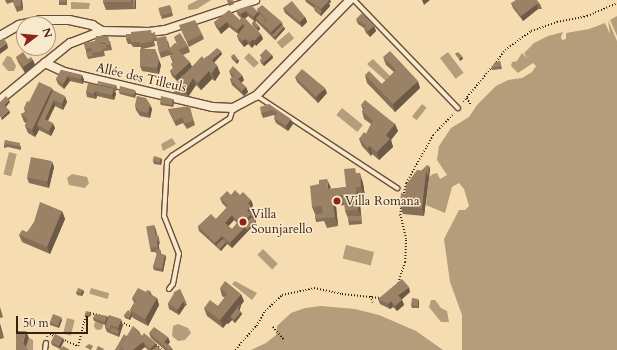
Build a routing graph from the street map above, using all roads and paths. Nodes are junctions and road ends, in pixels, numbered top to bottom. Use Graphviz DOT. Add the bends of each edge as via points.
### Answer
graph roads {
  1 [pos="255,0"];
  2 [pos="350,0"];
  3 [pos="354,0"];
  4 [pos="617,3"];
  5 [pos="102,31"];
  6 [pos="0,36"];
  7 [pos="45,63"];
  8 [pos="256,96"];
  9 [pos="467,98"];
  10 [pos="0,100"];
  11 [pos="472,105"];
  12 [pos="233,108"];
  13 [pos="458,108"];
  14 [pos="397,188"];
  15 [pos="398,285"];
  16 [pos="168,289"];
  17 [pos="371,296"];
  18 [pos="384,296"];
  19 [pos="381,298"];
  20 [pos="378,302"];
  21 [pos="373,303"];
  22 [pos="273,327"];
  23 [pos="133,328"];
  24 [pos="285,341"];
  25 [pos="46,343"];
  26 [pos="155,344"];
  27 [pos="45,350"];
  28 [pos="162,350"];
  29 [pos="235,350"];
  1 -- 5 [label="street" via="165,30"];
  2 -- 8 [label="street"];
  3 -- 13 [label="lane"];
  4 -- 9 [label="path" via="587,16 531,31 505,50"];
  5 -- 6 [label="street" via="92,25 69,20 40,20 19,25"];
  5 -- 7 [label="street" via="70,43"];
  7 -- 10 [label="street"];
  7 -- 12 [label="street, Allée des Tilleuls" via="56,70 80,76 212,107"];
  8 -- 12 [label="street"];
  8 -- 14 [label="lane"];
  9 -- 11 [label="path"];
  9 -- 13 [label="path"];
  12 -- 16 [label="lane" via="230,118 172,156 167,162 164,216 179,254 173,284"];
  13 -- 15 [label="path" via="433,135 406,183 400,215 406,239 406,262"];
  17 -- 19 [label="path"];
  17 -- 21 [label="path"];
  17 -- 29 [label="path" via="342,294 314,288 282,296 265,311 256,326"];
  18 -- 19 [label="path"];
  19 -- 20 [label="path"];
  22 -- 24 [label="path"];
  23 -- 25 [label="path" via="102,315 86,313 78,346 47,333"];
  25 -- 27 [label="lane"];
  26 -- 28 [label="path"];
}
